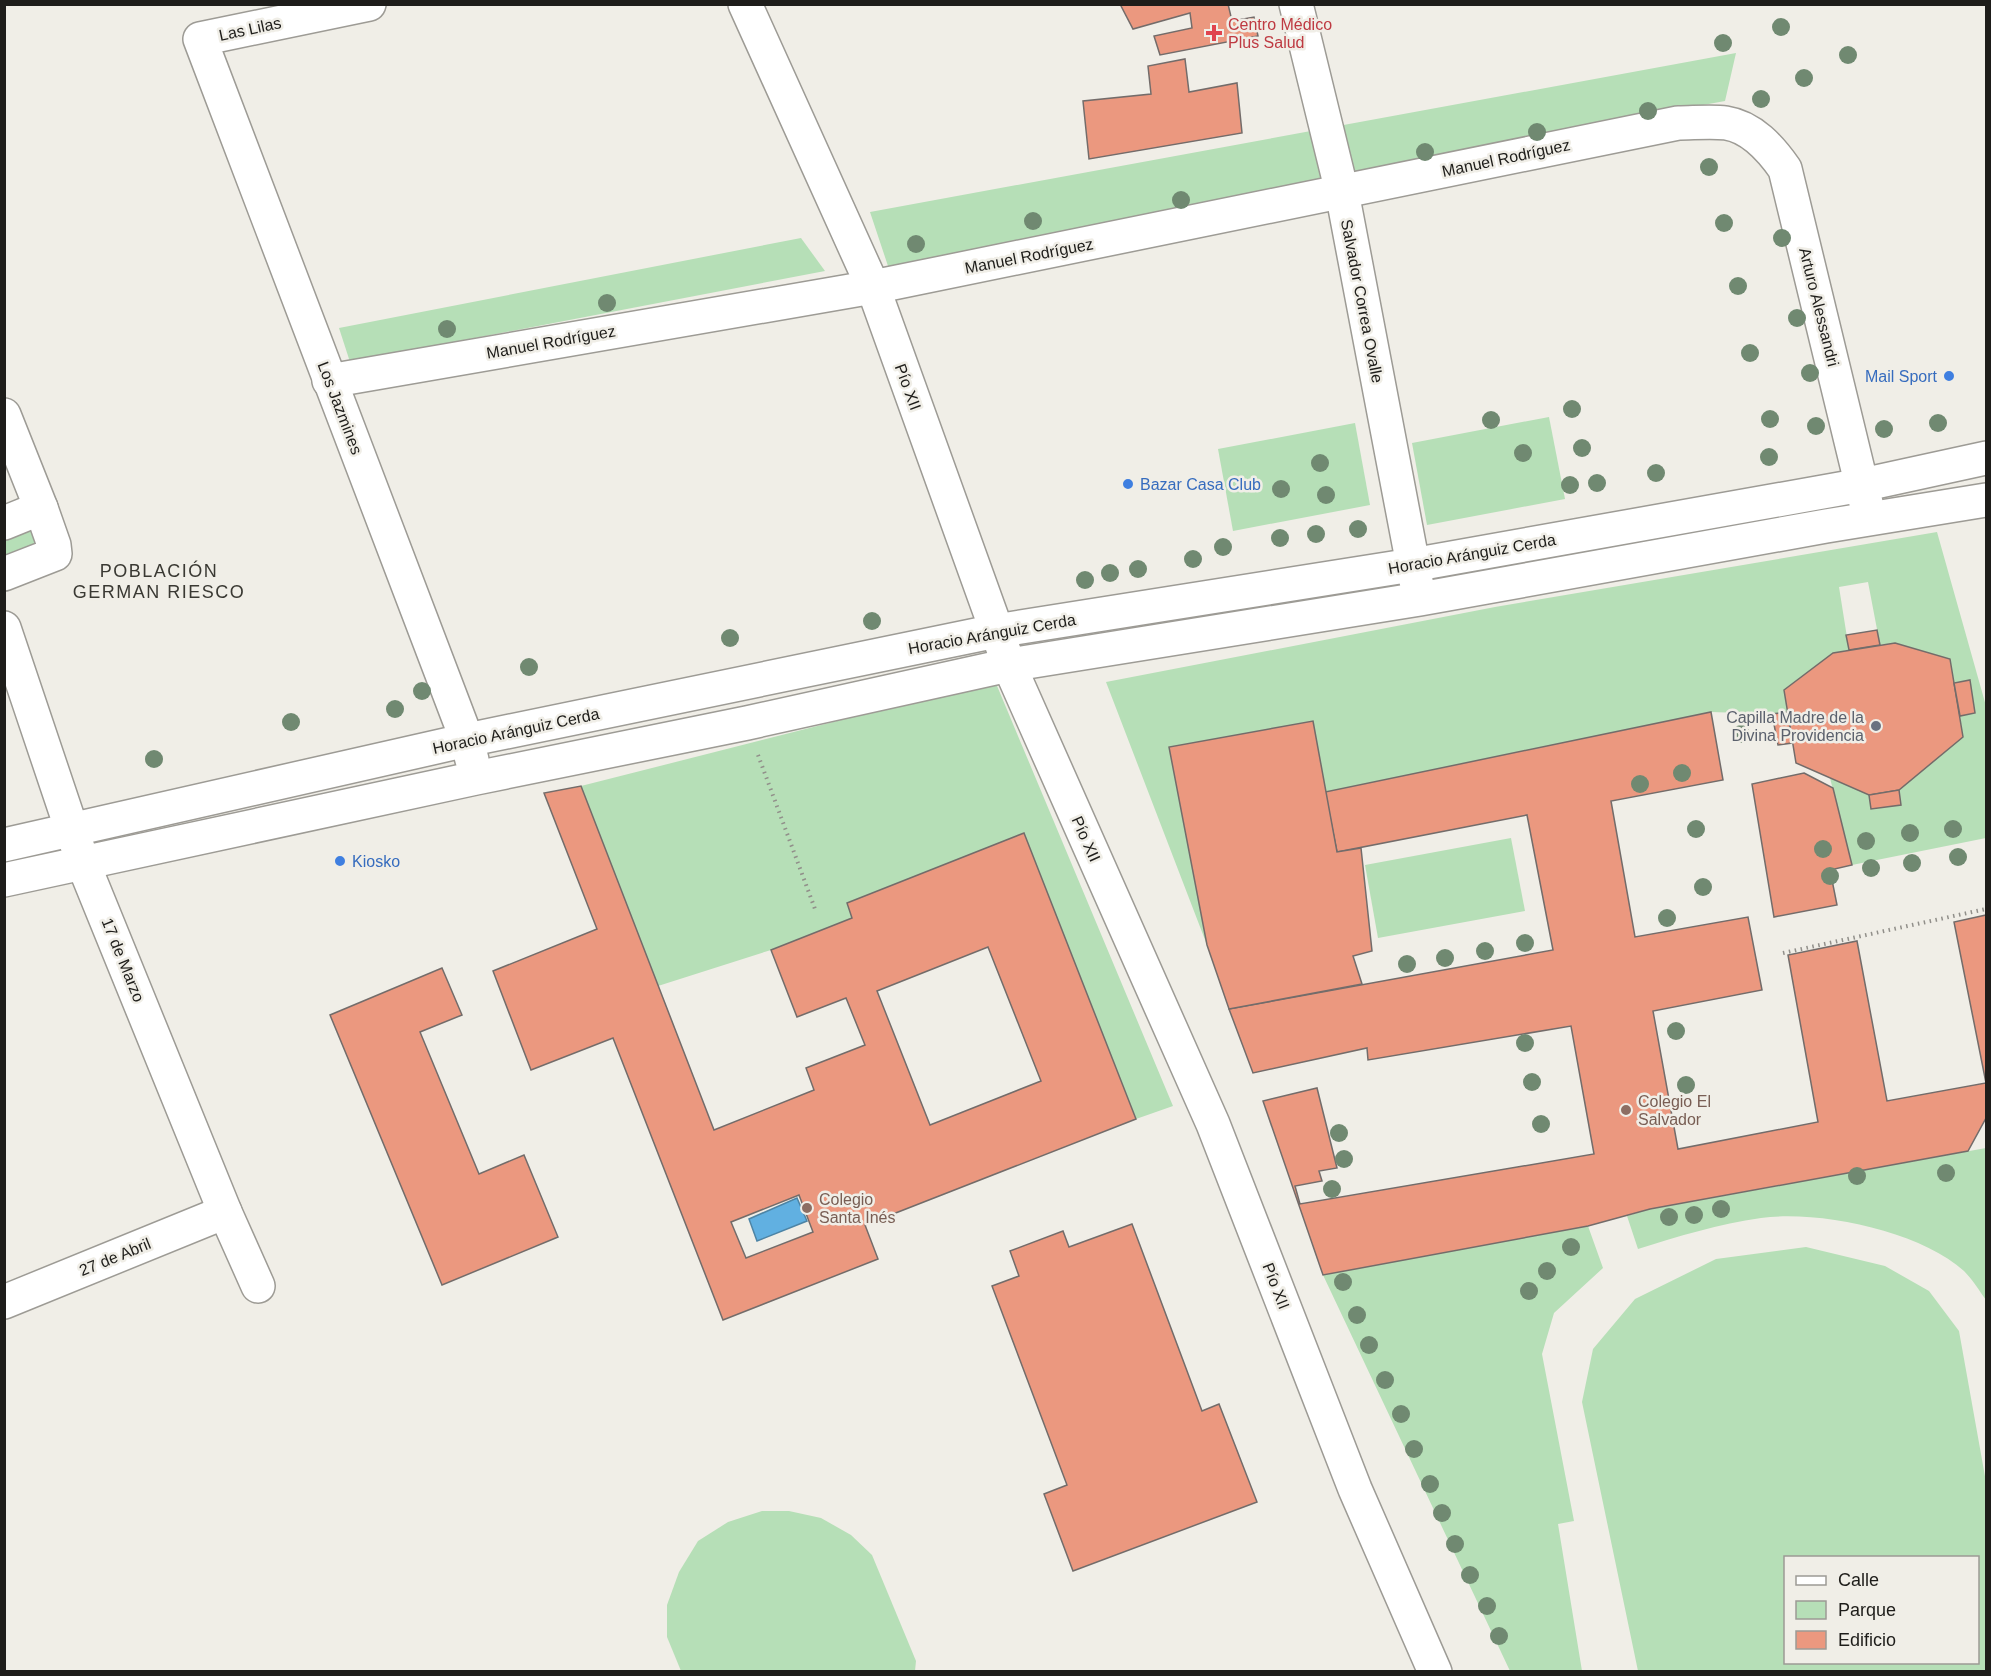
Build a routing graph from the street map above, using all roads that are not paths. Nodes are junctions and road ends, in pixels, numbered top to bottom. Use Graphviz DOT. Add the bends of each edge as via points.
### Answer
graph roads {
  1 [pos="369,4"];
  2 [pos="745,4"];
  3 [pos="1296,4"];
  4 [pos="200,39"];
  5 [pos="1727,123"];
  6 [pos="1342,192"];
  7 [pos="873,287"];
  8 [pos="329,381"];
  9 [pos="4,415"];
  10 [pos="1986,458"];
  11 [pos="1862,485"];
  12 [pos="1986,500"];
  13 [pos="41,508"];
  14 [pos="1870,519"];
  15 [pos="4,523"];
  16 [pos="1412,566"];
  17 [pos="4,574"];
  18 [pos="1420,599"];
  19 [pos="4,628"];
  20 [pos="996,631"];
  21 [pos="1009,665"];
  22 [pos="467,740"];
  23 [pos="476,778"];
  24 [pos="72,829"];
  25 [pos="4,844"];
  26 [pos="83,863"];
  27 [pos="4,880"];
  28 [pos="225,1212"];
  29 [pos="258,1286"];
  30 [pos="4,1302"];
  31 [pos="1435,1671"];
  1 -- 4 [label="street, Las Lilas"];
  2 -- 7 [label="street, Pío XII"];
  3 -- 6 [label="street, Salvador Correa Ovalle"];
  4 -- 8 [label="street, Los Jazmines"];
  5 -- 6 [label="street, Manuel Rodríguez" via="1678,123"];
  5 -- 11 [label="street, Arturo Alessandri" via="1755,135 1785,169"];
  6 -- 7 [label="street, Manuel Rodríguez"];
  6 -- 16 [label="street, Salvador Correa Ovalle"];
  7 -- 8 [label="street, Manuel Rodríguez"];
  7 -- 20 [label="street, Pío XII"];
  8 -- 22 [label="street, Los Jazmines"];
  9 -- 13 [label="street"];
  10 -- 11 [label="street, Horacio Aránguiz Cerda"];
  11 -- 14 [label="street, Arturo Alessandri"];
  11 -- 16 [label="street, Horacio Aránguiz Cerda"];
  12 -- 14 [label="street, Horacio Aránguiz Cerda"];
  13 -- 15 [label="street"];
  13 -- 17 [label="street" via="55,554"];
  14 -- 18 [label="street, Horacio Aránguiz Cerda"];
  16 -- 18 [label="street, Salvador Correa Ovalle"];
  16 -- 20 [label="street, Horacio Aránguiz Cerda"];
  18 -- 21 [label="street, Horacio Aránguiz Cerda"];
  19 -- 24 [label="street, 17 de Marzo"];
  20 -- 21 [label="street, Pío XII"];
  20 -- 22 [label="street, Horacio Aránguiz Cerda"];
  21 -- 23 [label="street, Horacio Aránguiz Cerda"];
  21 -- 31 [label="street, Pío XII" via="1213,1124 1355,1489"];
  22 -- 23 [label="street, Los Jazmines"];
  22 -- 24 [label="street, Horacio Aránguiz Cerda"];
  23 -- 26 [label="street, Horacio Aránguiz Cerda"];
  24 -- 25 [label="street, Horacio Aránguiz Cerda"];
  24 -- 26 [label="street, 17 de Marzo"];
  26 -- 27 [label="street, Horacio Aránguiz Cerda"];
  26 -- 28 [label="street, 17 de Marzo"];
  28 -- 29 [label="street, 17 de Marzo"];
  28 -- 30 [label="street, 27 de Abril"];
}
